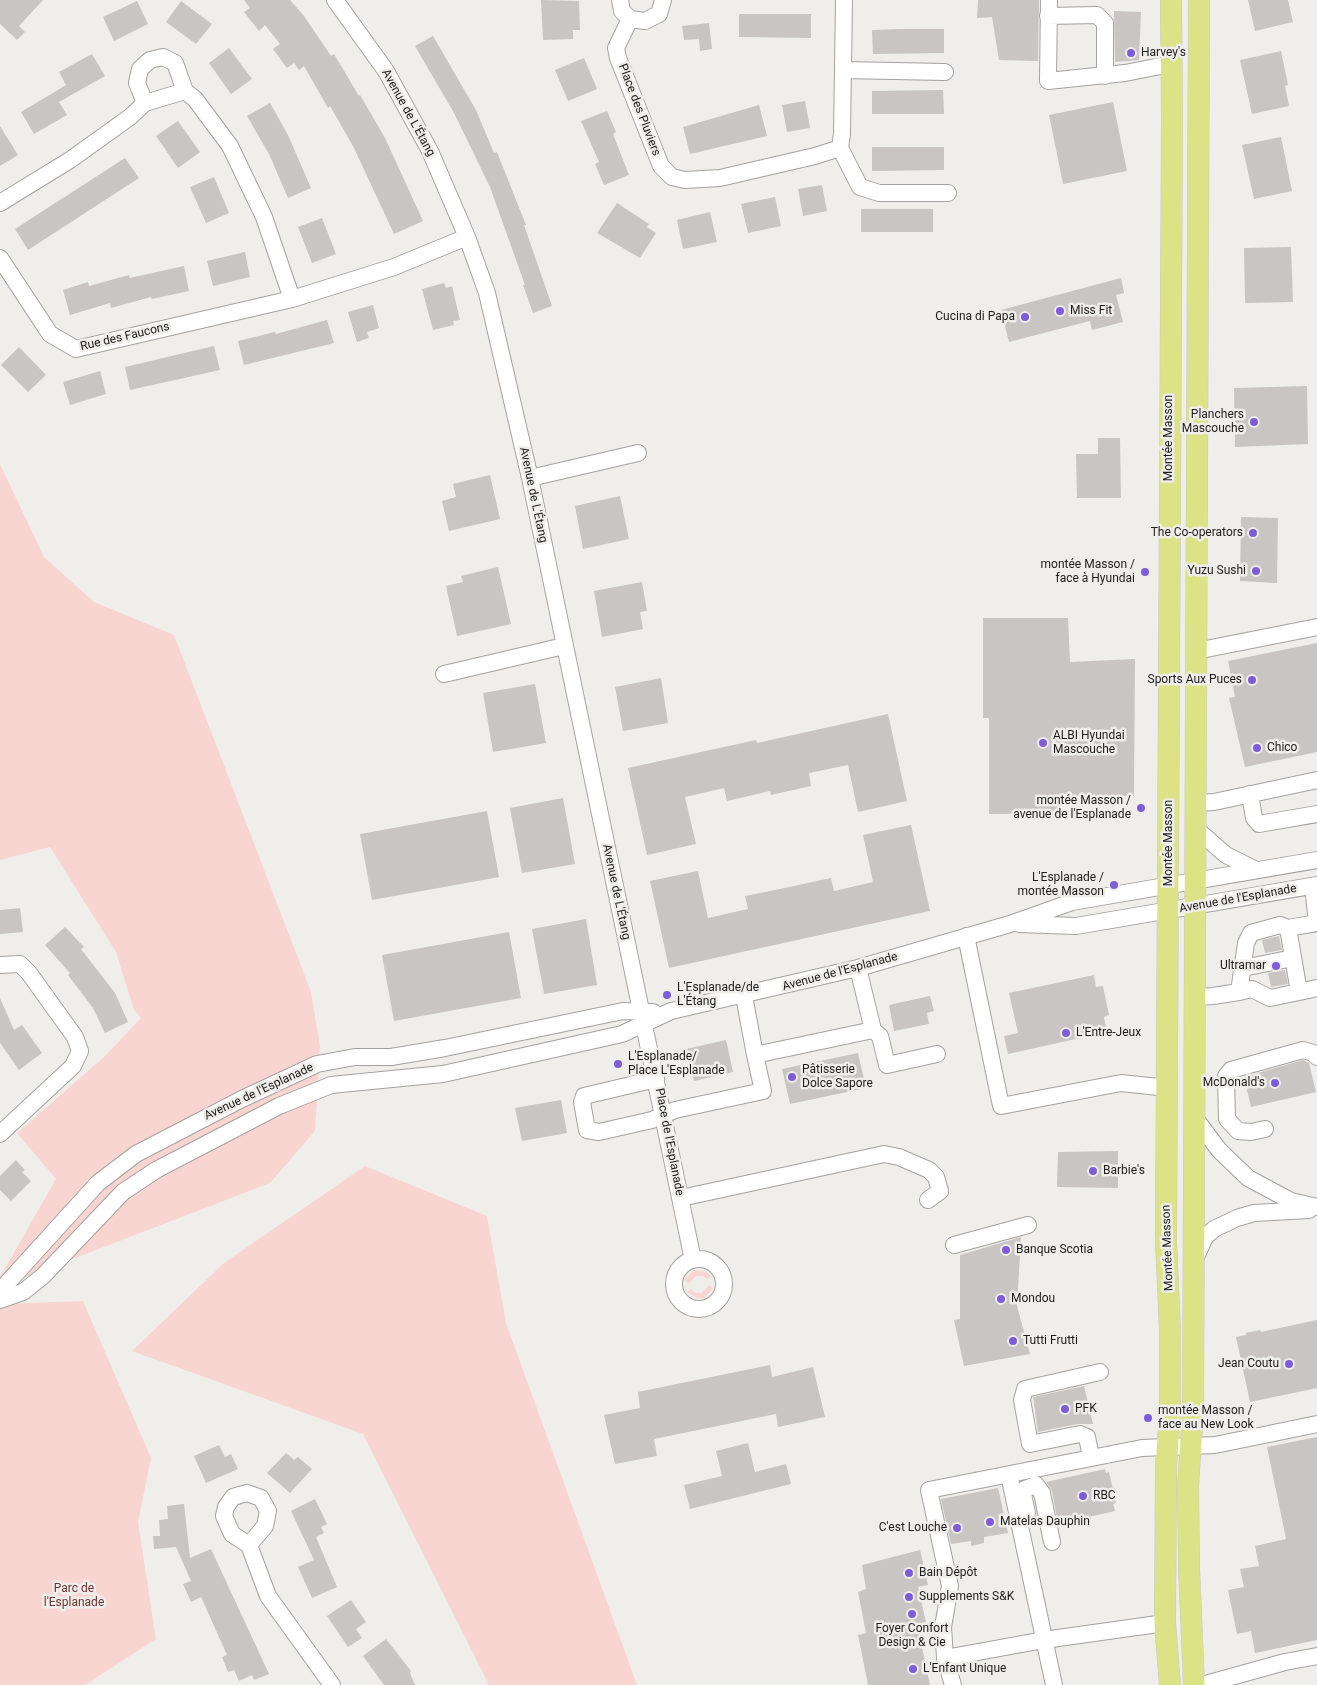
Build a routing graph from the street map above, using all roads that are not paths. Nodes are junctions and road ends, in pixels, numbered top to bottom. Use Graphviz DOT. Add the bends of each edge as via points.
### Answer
graph roads {
  1 [pos="335,0"];
  2 [pos="620,0"];
  3 [pos="663,0"];
  4 [pos="844,0"];
  5 [pos="1171,0"];
  6 [pos="1199,0"];
  7 [pos="1049,8"];
  8 [pos="630,19"];
  9 [pos="1171,64"];
  10 [pos="843,70"];
  11 [pos="945,72"];
  12 [pos="1105,76"];
  13 [pos="185,91"];
  14 [pos="145,103"];
  15 [pos="840,148"];
  16 [pos="948,193"];
  17 [pos="0,203"];
  18 [pos="468,237"];
  19 [pos="0,258"];
  20 [pos="292,299"];
  21 [pos="638,453"];
  22 [pos="530,478"];
  23 [pos="1317,626"];
  24 [pos="564,646"];
  25 [pos="1196,651"];
  26 [pos="444,674"];
  27 [pos="1317,780"];
  28 [pos="1250,794"];
  29 [pos="1196,803"];
  30 [pos="1317,814"];
  31 [pos="1195,828"];
  32 [pos="1317,860"];
  33 [pos="1256,870"];
  34 [pos="1195,881"];
  35 [pos="1168,885"];
  36 [pos="1315,885"];
  37 [pos="1195,906"];
  38 [pos="1168,911"];
  39 [pos="1317,923"];
  40 [pos="1010,924"];
  41 [pos="1288,928"];
  42 [pos="966,936"];
  43 [pos="1293,958"];
  44 [pos="0,964"];
  45 [pos="858,968"];
  46 [pos="1242,968"];
  47 [pos="1317,988"];
  48 [pos="1239,992"];
  49 [pos="1299,992"];
  50 [pos="744,996"];
  51 [pos="1195,996"];
  52 [pos="644,1017"];
  53 [pos="873,1030"];
  54 [pos="937,1054"];
  55 [pos="755,1055"];
  56 [pos="1317,1057"];
  57 [pos="656,1078"];
  58 [pos="1168,1088"];
  59 [pos="664,1115"];
  60 [pos="1194,1118"];
  61 [pos="1265,1129"];
  62 [pos="0,1134"];
  63 [pos="681,1198"];
  64 [pos="928,1200"];
  65 [pos="1317,1208"];
  66 [pos="1028,1225"];
  67 [pos="954,1245"];
  68 [pos="693,1260"];
  69 [pos="1194,1269"];
  70 [pos="0,1291"];
  71 [pos="0,1300"];
  72 [pos="1100,1372"];
  73 [pos="1317,1424"];
  74 [pos="1167,1446"];
  75 [pos="1191,1446"];
  76 [pos="1091,1458"];
  77 [pos="1009,1475"];
  78 [pos="1052,1542"];
  79 [pos="249,1545"];
  80 [pos="1033,1546"];
  81 [pos="1165,1623"];
  82 [pos="1044,1640"];
  83 [pos="1317,1656"];
  84 [pos="945,1658"];
  85 [pos="326,1683"];
  86 [pos="953,1685"];
  87 [pos="1054,1685"];
  88 [pos="1170,1685"];
  89 [pos="1194,1685"];
  90 [pos="1202,1685"];
  1 -- 18 [label="street, Avenue de L'Étang" via="386,71 439,169"];
  2 -- 8 [label="street" via="622,11"];
  3 -- 8 [label="street" via="659,14 653,18 645,21"];
  4 -- 10 [label="street"];
  5 -- 9 [label="main road, Montée Masson"];
  6 -- 25 [label="main road, Montée Masson"];
  7 -- 12 [label="street" via="1097,15 1105,23"];
  7 -- 12 [label="street" via="1048,81"];
  8 -- 15 [label="street, Place des Pluviers" via="616,48 618,58 661,166 672,177 685,180 720,178"];
  9 -- 12 [label="street"];
  9 -- 35 [label="main road, Montée Masson"];
  10 -- 11 [label="street"];
  10 -- 15 [label="street"];
  13 -- 14 [label="street"];
  13 -- 14 [label="street" via="175,63 163,57 150,60 140,69 137,82"];
  13 -- 20 [label="street" via="195,99 230,146 264,217"];
  14 -- 17 [label="street" via="70,160"];
  15 -- 16 [label="street" via="860,187 879,193"];
  18 -- 20 [label="street, Rue des Faucons" via="394,267"];
  18 -- 22 [label="street, Avenue de L'Étang" via="487,293"];
  19 -- 20 [label="street, Rue des Faucons" via="50,334 76,349"];
  21 -- 22 [label="street"];
  22 -- 24 [label="street, Avenue de L'Étang"];
  23 -- 25 [label="street"];
  24 -- 26 [label="street"];
  24 -- 52 [label="street, Avenue de L'Étang"];
  25 -- 29 [label="main road, Montée Masson"];
  27 -- 28 [label="street"];
  28 -- 29 [label="street"];
  28 -- 30 [label="street" via="1254,818 1259,824"];
  29 -- 31 [label="main road, Montée Masson"];
  31 -- 33 [label="street" via="1226,855"];
  31 -- 34 [label="main road, Montée Masson"];
  32 -- 33 [label="street, Avenue de l'Esplanade"];
  33 -- 34 [label="street, Avenue de l'Esplanade"];
  34 -- 35 [label="street, Avenue de l'Esplanade"];
  34 -- 37 [label="main road, Montée Masson"];
  35 -- 38 [label="main road, Montée Masson"];
  35 -- 40 [label="street, Avenue de l'Esplanade" via="1072,902"];
  36 -- 37 [label="street, Avenue de l'Esplanade"];
  36 -- 39 [label="street"];
  37 -- 38 [label="street, Avenue de l'Esplanade"];
  37 -- 51 [label="main road, Montée Masson"];
  38 -- 40 [label="street, Avenue de l'Esplanade" via="1076,926"];
  38 -- 58 [label="main road, Montée Masson"];
  39 -- 41 [label="street"];
  40 -- 42 [label="street, Avenue de l'Esplanade"];
  41 -- 43 [label="street"];
  41 -- 46 [label="street" via="1280,925 1251,933"];
  42 -- 45 [label="street, Avenue de l'Esplanade"];
  42 -- 58 [label="street" via="1001,1106 1122,1083"];
  43 -- 46 [label="street"];
  43 -- 49 [label="street"];
  44 -- 62 [label="street" via="20,964 29,973 75,1037 80,1051 72,1066"];
  45 -- 50 [label="street, Avenue de l'Esplanade"];
  45 -- 53 [label="street"];
  46 -- 48 [label="street"];
  47 -- 49 [label="street"];
  48 -- 49 [label="street" via="1252,989 1270,998"];
  48 -- 51 [label="street"];
  50 -- 52 [label="street, Avenue de l'Esplanade"];
  50 -- 55 [label="street"];
  51 -- 60 [label="main road, Montée Masson"];
  52 -- 57 [label="street, Place de l'Esplanade"];
  52 -- 70 [label="street, Avenue de l'Esplanade" via="623,1011 436,1050 391,1057 354,1057 317,1064 136,1154 98,1183"];
  52 -- 71 [label="street, Avenue de l'Esplanade" via="622,1034 444,1074 331,1085 307,1094 156,1170 123,1192 43,1276 23,1292"];
  53 -- 54 [label="street" via="880,1036 887,1065"];
  53 -- 55 [label="street"];
  55 -- 59 [label="street" via="763,1091"];
  56 -- 61 [label="street" via="1303,1050 1231,1070 1226,1076 1227,1119 1238,1131"];
  57 -- 59 [label="street, Place de l'Esplanade"];
  57 -- 59 [label="street" via="589,1094 582,1099 582,1107 588,1130 594,1132"];
  58 -- 74 [label="main road, Montée Masson" via="1166,1241 1170,1346"];
  59 -- 63 [label="street, Place de l'Esplanade"];
  60 -- 65 [label="street" via="1219,1150 1248,1178 1291,1201"];
  60 -- 69 [label="main road, Montée Masson"];
  63 -- 64 [label="street" via="884,1154 929,1170 936,1177 940,1191"];
  63 -- 68 [label="street, Place de l'Esplanade"];
  65 -- 69 [label="street" via="1254,1213 1229,1221 1205,1237"];
  66 -- 67 [label="street"];
  69 -- 75 [label="main road, Montée Masson"];
  72 -- 76 [label="street" via="1025,1388 1022,1400 1030,1444 1080,1434 1088,1437"];
  73 -- 75 [label="street" via="1215,1445"];
  74 -- 75 [label="street"];
  74 -- 76 [label="street"];
  74 -- 81 [label="main road, Montée Masson"];
  75 -- 89 [label="main road, Montée Masson" via="1189,1568"];
  76 -- 77 [label="street"];
  77 -- 82 [label="street"];
  77 -- 84 [label="street" via="929,1490 950,1586 943,1627"];
  78 -- 80 [label="street" via="1042,1493 1036,1485 1030,1485 1023,1494"];
  79 -- 85 [label="street" via="268,1596"];
  81 -- 82 [label="street"];
  81 -- 88 [label="main road, Montée Masson"];
  82 -- 84 [label="street"];
  82 -- 87 [label="street"];
  83 -- 90 [label="street"];
  84 -- 86 [label="street"];
}
